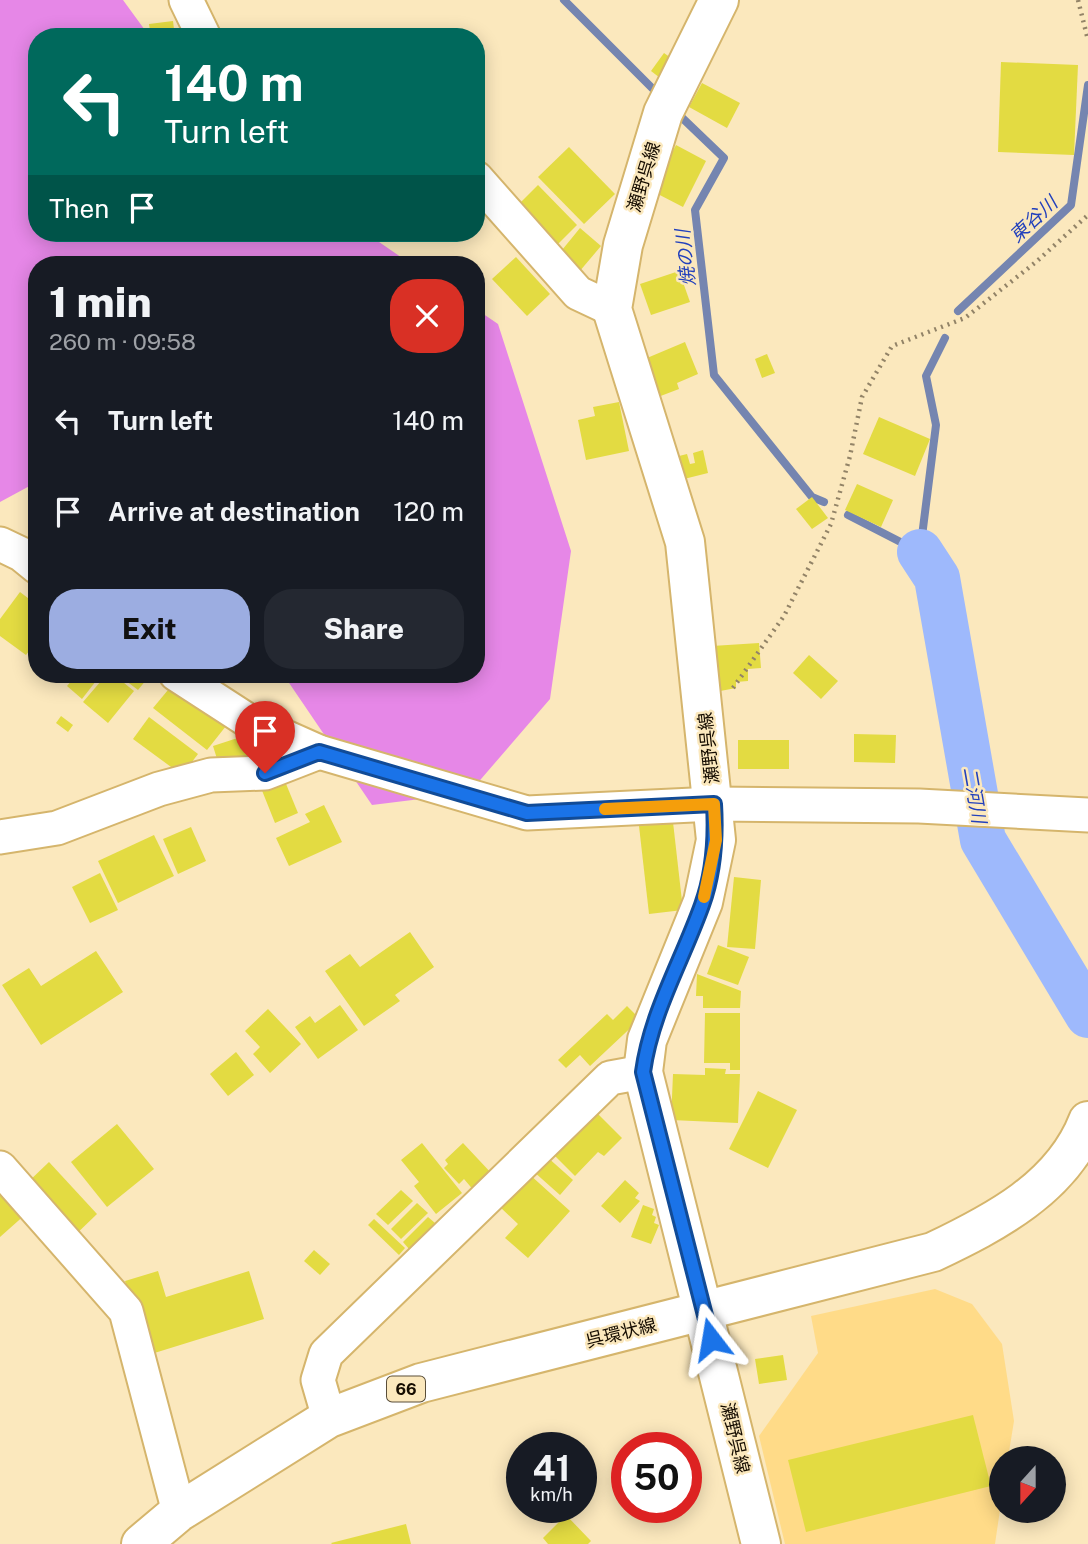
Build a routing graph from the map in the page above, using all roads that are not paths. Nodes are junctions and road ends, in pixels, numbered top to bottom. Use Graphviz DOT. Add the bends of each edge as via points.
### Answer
graph roads {
  1 [pos="186,0"];
  2 [pos="719,0"];
  3 [pos="200,28"];
  4 [pos="485,188"];
  5 [pos="612,309"];
  6 [pos="0,544"];
  7 [pos="28,560"];
  8 [pos="190,683"];
  9 [pos="319,752"];
  10 [pos="714,804"];
  11 [pos="1088,814"];
  12 [pos="0,836"];
  13 [pos="643,1072"];
  14 [pos="1088,1121"];
  15 [pos="0,1168"];
  16 [pos="705,1313"];
  17 [pos="329,1419"];
  18 [pos="179,1512"];
  19 [pos="141,1544"];
  20 [pos="761,1544"];
  1 -- 3 [label="street"];
  2 -- 5 [label="main road, 瀬野呉線" via="670,101 623,245"];
  4 -- 5 [label="street" via="578,293"];
  5 -- 10 [label="main road, 瀬野呉線" via="685,542"];
  6 -- 7 [label="street"];
  8 -- 9 [label="street" via="247,720"];
  9 -- 10 [label="street" via="527,813"];
  9 -- 12 [label="street" via="265,773 211,775 159,789 57,828"];
  10 -- 11 [label="street"];
  10 -- 13 [label="main road, 瀬野呉線" via="716,840 703,902 647,1040"];
  13 -- 16 [label="main road, 瀬野呉線"];
  13 -- 17 [label="street" via="610,1078 326,1354 318,1380"];
  14 -- 16 [label="main road, 呉環状線 / 66" via="1082,1136 1046,1182 998,1221 933,1252"];
  15 -- 18 [label="street" via="126,1311"];
  16 -- 17 [label="main road, 呉環状線 / 66" via="421,1382"];
  16 -- 20 [label="main road, 瀬野呉線"];
  17 -- 18 [label="main road, 呉環状線 / 66"];
  18 -- 19 [label="main road, 呉環状線 / 66"];
}
